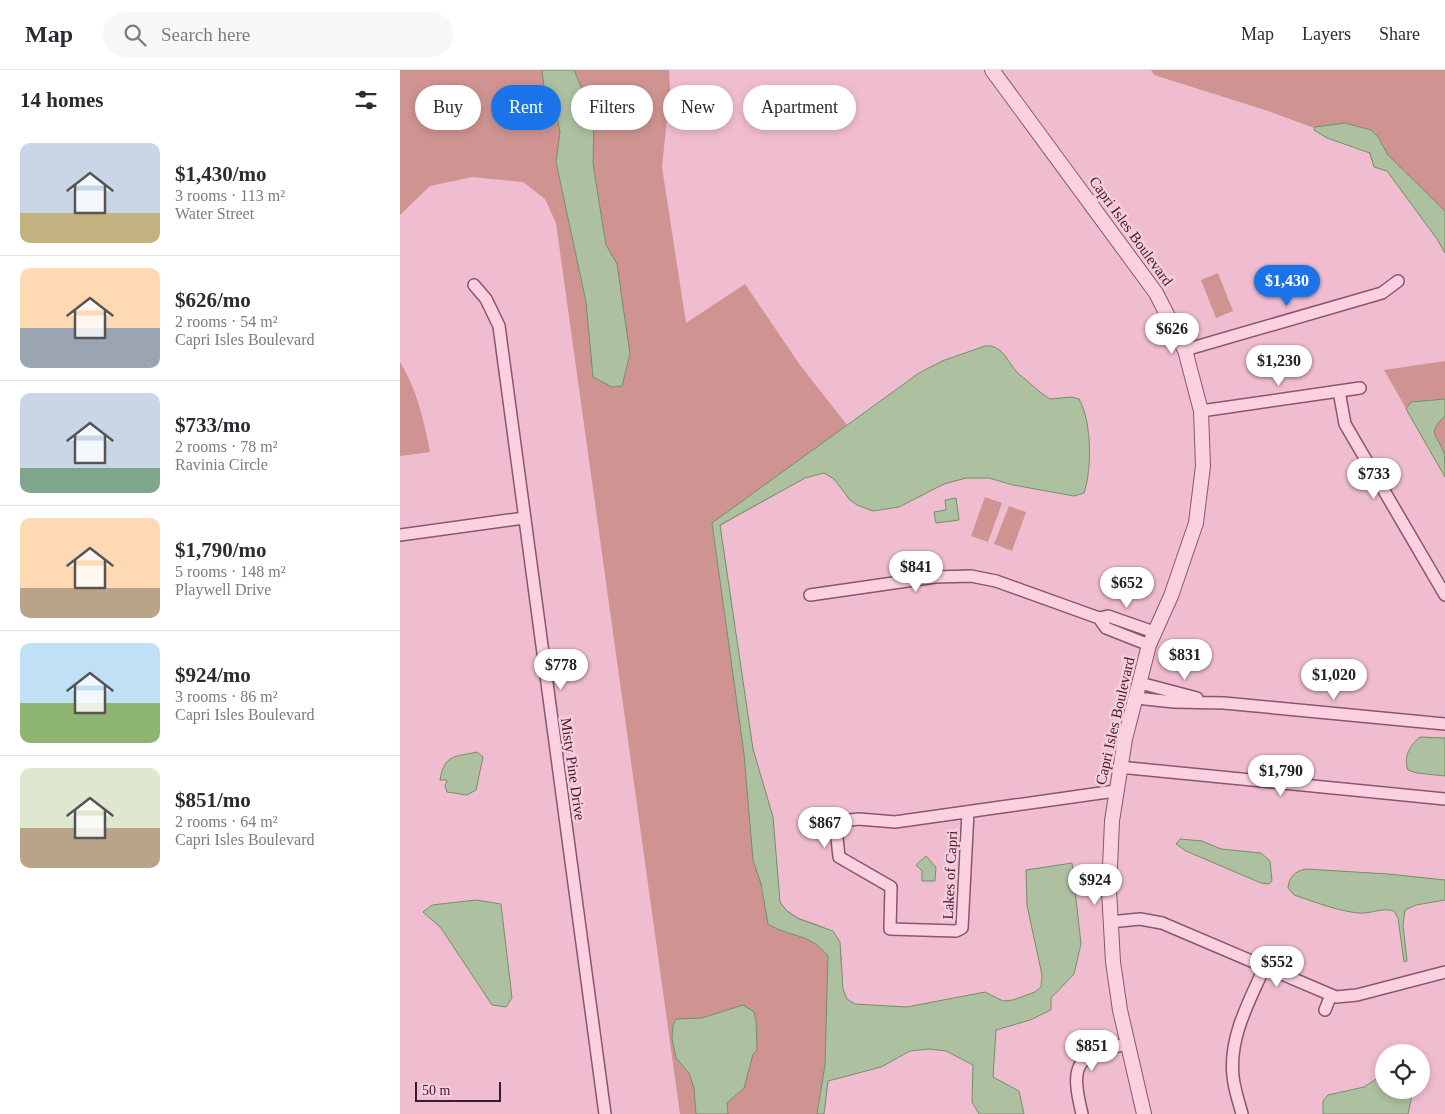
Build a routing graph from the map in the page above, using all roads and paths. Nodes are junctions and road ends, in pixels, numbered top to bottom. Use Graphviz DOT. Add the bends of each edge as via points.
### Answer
graph roads {
  1 [pos="992,70"];
  2 [pos="1398,281"];
  3 [pos="474,285"];
  4 [pos="1185,350"];
  5 [pos="1360,388"];
  6 [pos="1340,391"];
  7 [pos="1201,411"];
  8 [pos="524,518"];
  9 [pos="400,535"];
  10 [pos="810,594"];
  11 [pos="1445,595"];
  12 [pos="1152,638"];
  13 [pos="1140,683"];
  14 [pos="1136,698"];
  15 [pos="1224,703"];
  16 [pos="1445,724"];
  17 [pos="1119,767"];
  18 [pos="1115,791"];
  19 [pos="1445,799"];
  20 [pos="968,812"];
  21 [pos="1110,922"];
  22 [pos="1264,968"];
  23 [pos="1445,972"];
  24 [pos="1331,996"];
  25 [pos="1325,1010"];
  26 [pos="1127,1044"];
  27 [pos="605,1114"];
  28 [pos="1082,1114"];
  29 [pos="1144,1114"];
  30 [pos="1242,1114"];
  1 -- 4 [label="street, Capri Isles Boulevard" via="1150,283"];
  2 -- 4 [label="street" via="1382,293"];
  3 -- 8 [label="street, Misty Pine Drive" via="486,298 499,326"];
  4 -- 7 [label="street, Capri Isles Boulevard"];
  5 -- 6 [label="street"];
  6 -- 7 [label="street"];
  6 -- 11 [label="street" via="1345,424"];
  7 -- 12 [label="street, Capri Isles Boulevard" via="1204,466 1196,523"];
  8 -- 9 [label="street"];
  8 -- 27 [label="street, Misty Pine Drive"];
  10 -- 12 [label="street" via="953,576 985,578 1099,618 1110,616"];
  12 -- 13 [label="street, Capri Isles Boulevard"];
  13 -- 14 [label="street, Capri Isles Boulevard"];
  13 -- 15 [label="street"];
  14 -- 15 [label="street"];
  14 -- 17 [label="street, Capri Isles Boulevard"];
  15 -- 16 [label="street"];
  17 -- 18 [label="street, Capri Isles Boulevard"];
  17 -- 19 [label="street"];
  18 -- 20 [label="street, Lakes of Capri"];
  18 -- 21 [label="street, Capri Isles Boulevard" via="1110,853"];
  20 -- 20 [label="street, Lakes of Capri" via="895,822 859,819 837,823 839,857 891,887 890,929 956,931 962,928"];
  21 -- 22 [label="street" via="1140,919 1162,923"];
  21 -- 26 [label="street, Capri Isles Boulevard" via="1116,984"];
  22 -- 24 [label="street"];
  22 -- 30 [label="street" via="1237,1034 1233,1054 1233,1078"];
  23 -- 24 [label="street" via="1357,995"];
  24 -- 25 [label="street"];
  26 -- 28 [label="street" via="1100,1051 1079,1066 1075,1080"];
  26 -- 29 [label="street, Capri Isles Boulevard"];
}
